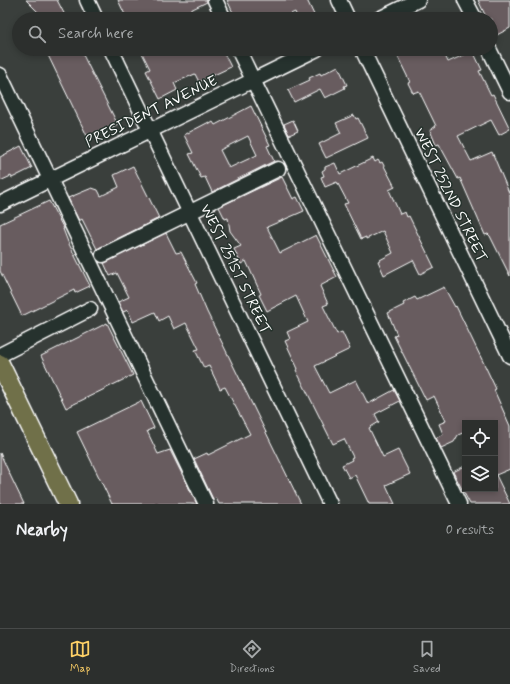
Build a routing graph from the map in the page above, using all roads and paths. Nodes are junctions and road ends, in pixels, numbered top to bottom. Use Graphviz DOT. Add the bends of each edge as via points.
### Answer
graph roads {
  1 [pos="87,0"];
  2 [pos="215,0"];
  3 [pos="339,0"];
  4 [pos="418,0"];
  5 [pos="465,0"];
  6 [pos="93,12"];
  7 [pos="221,12"];
  8 [pos="345,12"];
  9 [pos="393,12"];
  10 [pos="471,12"];
  11 [pos="113,56"];
  12 [pos="242,56"];
  13 [pos="303,56"];
  14 [pos="365,56"];
  15 [pos="492,56"];
  16 [pos="0,75"];
  17 [pos="254,80"];
  18 [pos="510,92"];
  19 [pos="150,131"];
  20 [pos="278,169"];
  21 [pos="50,180"];
  22 [pos="0,204"];
  23 [pos="190,212"];
  24 [pos="104,255"];
  25 [pos="90,309"];
  26 [pos="0,355"];
  27 [pos="510,356"];
  28 [pos="0,364"];
  29 [pos="68,504"];
  30 [pos="206,504"];
  31 [pos="330,504"];
  32 [pos="459,504"];
  1 -- 6 [label="street"];
  2 -- 7 [label="street"];
  3 -- 8 [label="street"];
  4 -- 9 [label="street"];
  5 -- 10 [label="street"];
  11 -- 19 [label="street, WEST 251ST STREET"];
  12 -- 17 [label="street"];
  13 -- 17 [label="street, PRESIDENT AVENUE"];
  14 -- 27 [label="street, WEST 252ND STREET"];
  15 -- 18 [label="street"];
  16 -- 21 [label="street"];
  17 -- 19 [label="street, PRESIDENT AVENUE"];
  17 -- 32 [label="street"];
  19 -- 21 [label="street, PRESIDENT AVENUE"];
  19 -- 23 [label="street, WEST 251ST STREET"];
  20 -- 23 [label="street"];
  21 -- 22 [label="street, PRESIDENT AVENUE"];
  21 -- 30 [label="street"];
  23 -- 24 [label="street"];
  23 -- 31 [label="street, WEST 251ST STREET"];
  25 -- 26 [label="street"];
  28 -- 29 [label="main road"];
}
